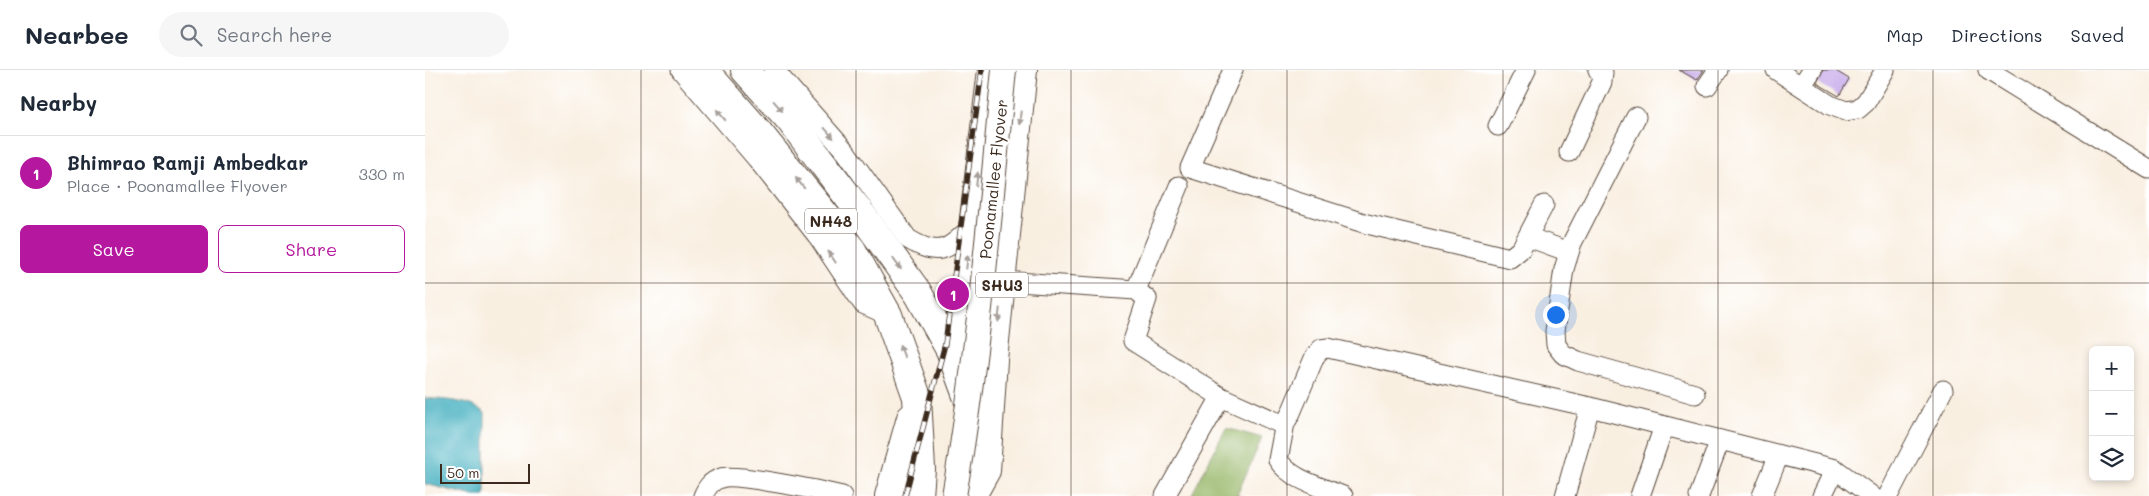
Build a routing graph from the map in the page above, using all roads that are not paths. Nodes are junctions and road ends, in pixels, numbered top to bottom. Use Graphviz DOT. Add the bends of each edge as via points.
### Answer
graph roads {
  1 [pos="681,70"];
  2 [pos="704,70"];
  3 [pos="745,70"];
  4 [pos="774,70"];
  5 [pos="990,70"];
  6 [pos="1004,70"];
  7 [pos="1025,70"];
  8 [pos="1233,70"];
  9 [pos="1526,70"];
  10 [pos="1599,70"];
  11 [pos="1718,70"];
  12 [pos="1776,70"];
  13 [pos="1885,70"];
  14 [pos="1988,70"];
  15 [pos="1807,78"];
  16 [pos="786,79"];
  17 [pos="1707,86"];
  18 [pos="1636,117"];
  19 [pos="1498,126"];
  20 [pos="1569,152"];
  21 [pos="2149,169"];
  22 [pos="1179,186"];
  23 [pos="1544,205"];
  24 [pos="971,227"];
  25 [pos="889,232"];
  26 [pos="1528,237"];
  27 [pos="1569,252"];
  28 [pos="1003,281"];
  29 [pos="1136,290"];
  30 [pos="888,315"];
  31 [pos="995,356"];
  32 [pos="1943,390"];
  33 [pos="1695,394"];
  34 [pos="917,397"];
  35 [pos="1221,397"];
  36 [pos="1590,407"];
  37 [pos="1285,422"];
  38 [pos="1663,426"];
  39 [pos="1720,440"];
  40 [pos="1779,455"];
  41 [pos="1835,469"];
  42 [pos="703,496"];
  43 [pos="842,496"];
  44 [pos="889,496"];
  45 [pos="919,496"];
  46 [pos="954,496"];
  47 [pos="970,496"];
  48 [pos="974,496"];
  49 [pos="1165,496"];
  50 [pos="1343,496"];
  51 [pos="1565,496"];
  52 [pos="1640,496"];
  53 [pos="1699,496"];
  54 [pos="1762,496"];
  55 [pos="1822,496"];
  56 [pos="1872,496"];
  57 [pos="1888,496"];
  30 -- 1 [label="street, one-way" via="863,304 789,199"];
  30 -- 2 [label="highway, NH48, one-way" via="852,250 754,126"];
  3 -- 25 [label="highway, NH48, one-way"];
  4 -- 16 [label="street"];
  24 -- 5 [label="main road, one-way"];
  6 -- 46 [label="main road, Poonamallee Flyover / SHU3, bridge" via="975,355"];
  7 -- 28 [label="main road, SHU3, one-way"];
  8 -- 26 [label="street" via="1190,168 1358,222 1509,258 1521,249"];
  9 -- 19 [label="street"];
  10 -- 20 [label="street" via="1603,73 1602,82"];
  11 -- 17 [label="street"];
  12 -- 15 [label="street"];
  13 -- 15 [label="street" via="1866,102 1858,109 1846,111 1830,105"];
  14 -- 21 [label="street"];
  16 -- 25 [label="street, one-way" via="847,152"];
  18 -- 27 [label="street"];
  22 -- 29 [label="street"];
  23 -- 26 [label="street"];
  24 -- 25 [label="street" via="948,248 937,251"];
  31 -- 24 [label="main road, one-way" via="969,351 963,344 961,331"];
  25 -- 47 [label="highway, NH48, one-way" via="950,350 970,404 976,441"];
  26 -- 27 [label="street"];
  27 -- 33 [label="street" via="1555,331 1556,345 1563,354 1602,369"];
  28 -- 29 [label="street"];
  28 -- 31 [label="main road, SHU3, one-way"];
  29 -- 35 [label="street" via="1147,299 1133,341"];
  34 -- 30 [label="highway, NH48, one-way"];
  31 -- 48 [label="main road, SHU3" via="988,471"];
  32 -- 57 [label="street"];
  34 -- 44 [label="highway"];
  34 -- 45 [label="highway, NH48" via="921,469"];
  35 -- 37 [label="street"];
  35 -- 49 [label="street"];
  36 -- 37 [label="street" via="1328,348 1321,349 1315,356 1291,415"];
  36 -- 38 [label="street"];
  36 -- 51 [label="street"];
  37 -- 50 [label="street" via="1278,460 1297,476"];
  38 -- 39 [label="street"];
  38 -- 52 [label="street"];
  39 -- 40 [label="street"];
  39 -- 53 [label="street"];
  40 -- 41 [label="street"];
  40 -- 54 [label="street"];
  41 -- 55 [label="street"];
  41 -- 56 [label="street"];
  42 -- 43 [label="street" via="709,484 722,477 759,480"];
}
